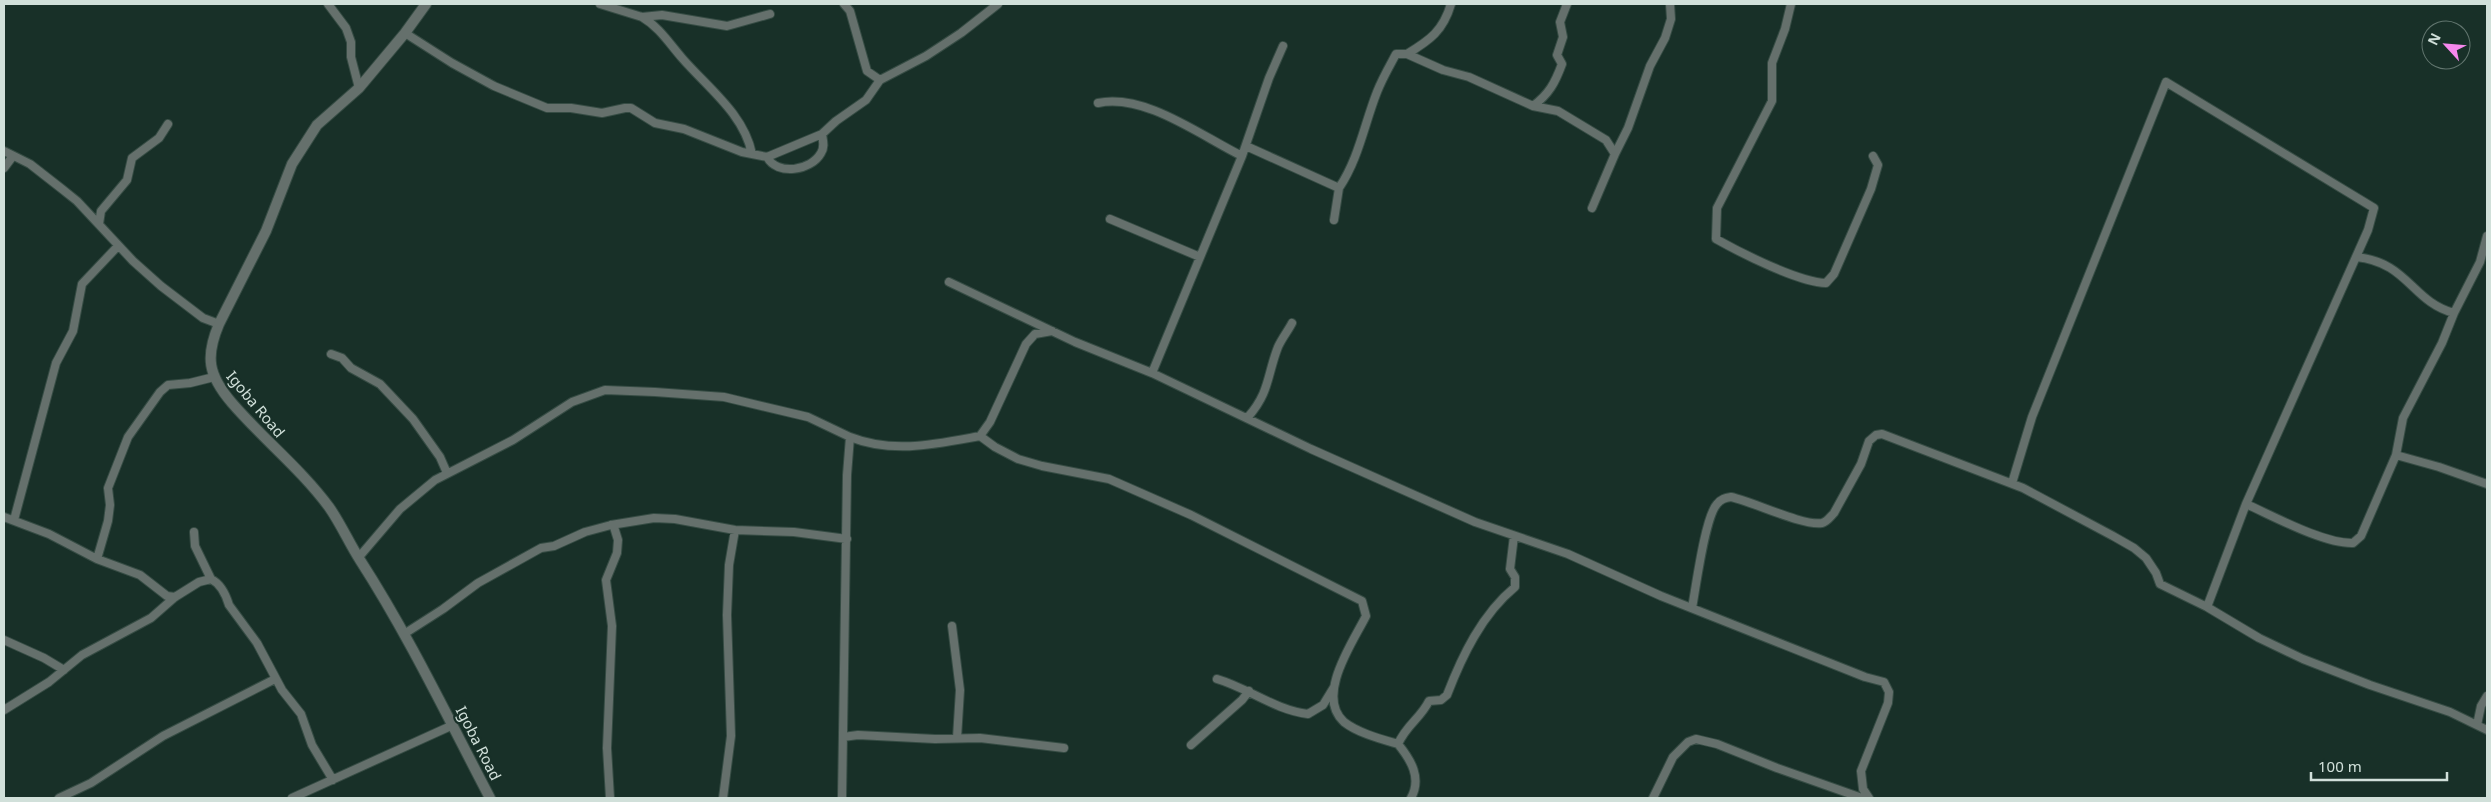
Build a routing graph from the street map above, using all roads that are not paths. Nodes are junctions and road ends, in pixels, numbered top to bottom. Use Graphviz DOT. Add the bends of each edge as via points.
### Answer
graph roads {
  1 [pos="328,4"];
  2 [pos="426,4"];
  3 [pos="600,4"];
  4 [pos="844,4"];
  5 [pos="998,4"];
  6 [pos="1451,4"];
  7 [pos="1567,4"];
  8 [pos="1670,4"];
  9 [pos="1791,4"];
  10 [pos="770,14"];
  11 [pos="642,17"];
  12 [pos="405,33"];
  13 [pos="1283,46"];
  14 [pos="1407,54"];
  15 [pos="867,71"];
  16 [pos="880,80"];
  17 [pos="359,88"];
  18 [pos="870,94"];
  19 [pos="1098,103"];
  20 [pos="1533,106"];
  21 [pos="168,124"];
  22 [pos="822,134"];
  23 [pos="1246,146"];
  24 [pos="4,151"];
  25 [pos="752,154"];
  26 [pos="1615,154"];
  27 [pos="14,156"];
  28 [pos="1242,156"];
  29 [pos="1873,156"];
  30 [pos="767,157"];
  31 [pos="4,168"];
  32 [pos="1339,188"];
  33 [pos="1592,208"];
  34 [pos="1110,219"];
  35 [pos="1334,220"];
  36 [pos="99,224"];
  37 [pos="2487,236"];
  38 [pos="118,246"];
  39 [pos="1200,257"];
  40 [pos="2356,257"];
  41 [pos="948,282"];
  42 [pos="2454,313"];
  43 [pos="1292,323"];
  44 [pos="219,324"];
  45 [pos="1052,331"];
  46 [pos="331,354"];
  47 [pos="1152,373"];
  48 [pos="214,377"];
  49 [pos="1248,418"];
  50 [pos="980,436"];
  51 [pos="850,437"];
  52 [pos="2396,455"];
  53 [pos="447,473"];
  54 [pos="2012,483"];
  55 [pos="2487,484"];
  56 [pos="2246,504"];
  57 [pos="4,518"];
  58 [pos="14,520"];
  59 [pos="611,525"];
  60 [pos="735,530"];
  61 [pos="194,532"];
  62 [pos="1514,536"];
  63 [pos="847,539"];
  64 [pos="359,558"];
  65 [pos="97,559"];
  66 [pos="211,579"];
  67 [pos="175,597"];
  68 [pos="2207,607"];
  69 [pos="1692,608"];
  70 [pos="952,626"];
  71 [pos="404,634"];
  72 [pos="4,640"];
  73 [pos="64,670"];
  74 [pos="275,679"];
  75 [pos="1217,679"];
  76 [pos="1334,687"];
  77 [pos="1249,691"];
  78 [pos="2487,696"];
  79 [pos="4,710"];
  80 [pos="453,725"];
  81 [pos="2477,725"];
  82 [pos="2487,730"];
  83 [pos="844,737"];
  84 [pos="957,738"];
  85 [pos="1398,744"];
  86 [pos="1191,745"];
  87 [pos="1064,748"];
  88 [pos="333,780"];
  89 [pos="1861,780"];
  90 [pos="1840,790"];
  91 [pos="59,798"];
  92 [pos="292,798"];
  93 [pos="490,798"];
  94 [pos="610,798"];
  95 [pos="723,798"];
  96 [pos="842,798"];
  97 [pos="1411,798"];
  98 [pos="1653,798"];
  99 [pos="1862,798"];
  100 [pos="1870,798"];
  1 -- 17 [label="street" via="346,28"];
  2 -- 12 [label="street, Igoba Road"];
  3 -- 11 [label="street"];
  4 -- 15 [label="street" via="850,11"];
  5 -- 16 [label="street" via="926,56"];
  6 -- 14 [label="street" via="1447,19 1432,39"];
  7 -- 20 [label="street" via="1560,22 1563,37 1557,55 1562,64 1555,84"];
  8 -- 26 [label="street" via="1671,19 1665,38 1650,66"];
  9 -- 29 [label="street" via="1772,62 1772,101 1717,208 1716,240 1777,268 1826,283 1834,274 1872,189 1878,165"];
  10 -- 11 [label="street" via="727,26 662,15"];
  11 -- 25 [label="street" via="657,27 738,120"];
  12 -- 17 [label="street, Igoba Road"];
  12 -- 25 [label="street" via="420,45 486,82 547,108 602,113 631,108 655,123 684,129"];
  13 -- 23 [label="street"];
  14 -- 20 [label="street"];
  14 -- 32 [label="street" via="1396,54 1376,93 1351,169"];
  15 -- 16 [label="street"];
  15 -- 18 [label="street"];
  16 -- 18 [label="street"];
  17 -- 44 [label="street, Igoba Road" via="317,125 292,164 262,240"];
  18 -- 22 [label="street"];
  19 -- 28 [label="street" via="1111,100 1153,111 1190,126"];
  20 -- 26 [label="street" via="1558,111 1581,124 1606,140"];
  21 -- 36 [label="street" via="159,138 132,158 127,180 102,211"];
  22 -- 30 [label="street"];
  22 -- 30 [label="street" via="824,146 820,155 806,164 791,170 778,168"];
  23 -- 28 [label="street"];
  23 -- 32 [label="street"];
  24 -- 27 [label="street"];
  25 -- 30 [label="street"];
  26 -- 33 [label="street"];
  27 -- 31 [label="street"];
  27 -- 36 [label="street" via="44,174"];
  28 -- 39 [label="street"];
  32 -- 35 [label="street"];
  34 -- 39 [label="street"];
  36 -- 38 [label="street"];
  37 -- 42 [label="street" via="2480,262"];
  38 -- 44 [label="street" via="203,318"];
  38 -- 58 [label="street" via="82,284 73,331 56,363"];
  39 -- 47 [label="street"];
  40 -- 42 [label="street" via="2384,262 2411,282 2427,300"];
  40 -- 54 [label="street" via="2374,208 2166,82 2032,417"];
  40 -- 56 [label="street"];
  41 -- 45 [label="street"];
  42 -- 52 [label="street" via="2442,344 2403,418"];
  43 -- 49 [label="street" via="1278,346 1260,404"];
  44 -- 48 [label="street, Igoba Road" via="210,349"];
  45 -- 47 [label="street"];
  45 -- 50 [label="street" via="1035,334 1026,344 990,422"];
  46 -- 53 [label="street" via="380,384 413,419 440,457"];
  47 -- 49 [label="street"];
  48 -- 64 [label="street, Igoba Road" via="251,424 317,490"];
  48 -- 65 [label="street" via="168,385 128,437 108,488 108,521"];
  49 -- 62 [label="street" via="1423,500"];
  50 -- 51 [label="street" via="907,447 869,444"];
  50 -- 76 [label="street" via="1018,459 1109,480 1191,516 1362,601 1366,616 1340,666"];
  51 -- 53 [label="street" via="808,417 724,397 605,390 572,402 513,440"];
  51 -- 63 [label="street"];
  52 -- 55 [label="street"];
  52 -- 56 [label="street" via="2361,536 2353,543 2328,539"];
  53 -- 64 [label="street" via="400,509"];
  54 -- 68 [label="street" via="2134,548 2156,573 2160,584"];
  54 -- 69 [label="street" via="1893,436 1876,435 1869,441 1861,464 1828,520 1822,523 1731,498 1717,503 1709,521"];
  56 -- 68 [label="street"];
  57 -- 58 [label="street"];
  58 -- 65 [label="street" via="50,534"];
  59 -- 60 [label="street" via="654,518"];
  59 -- 71 [label="street" via="541,548 478,583"];
  59 -- 94 [label="street" via="618,546 606,580 612,626 607,748"];
  60 -- 63 [label="street" via="794,532"];
  60 -- 95 [label="street" via="729,565 727,615 731,736"];
  61 -- 66 [label="street" via="195,546"];
  62 -- 69 [label="street" via="1568,554"];
  62 -- 85 [label="street" via="1510,569 1515,577 1515,587 1499,600 1484,620 1447,695 1441,700 1429,701 1423,714 1406,728"];
  63 -- 83 [label="street"];
  64 -- 71 [label="street, Igoba Road"];
  65 -- 67 [label="street" via="140,575 167,596"];
  66 -- 67 [label="street" via="199,582"];
  66 -- 74 [label="street" via="221,588 229,605 261,648"];
  67 -- 73 [label="street" via="151,618 82,655"];
  68 -- 81 [label="street" via="2259,638 2304,659 2450,712"];
  69 -- 89 [label="street" via="1865,678 1884,682 1889,692 1888,703 1861,771"];
  70 -- 84 [label="street" via="960,690"];
  71 -- 80 [label="street, Igoba Road"];
  72 -- 73 [label="street"];
  73 -- 79 [label="street"];
  74 -- 88 [label="street" via="301,714 312,745"];
  74 -- 91 [label="street" via="170,732 91,783"];
  75 -- 77 [label="street"];
  76 -- 77 [label="street" via="1324,705 1308,714 1278,706"];
  76 -- 85 [label="street" via="1334,708 1344,722"];
  77 -- 86 [label="street"];
  78 -- 81 [label="street"];
  80 -- 88 [label="street"];
  80 -- 93 [label="street, Igoba Road"];
  81 -- 82 [label="street"];
  83 -- 84 [label="street"];
  83 -- 96 [label="street"];
  84 -- 87 [label="street"];
  85 -- 97 [label="street" via="1416,775 1416,788"];
  88 -- 92 [label="street"];
  89 -- 90 [label="street" via="1853,789"];
  89 -- 100 [label="street"];
  90 -- 98 [label="street" via="1716,744 1696,740 1688,742 1673,757"];
  90 -- 99 [label="street"];
}
